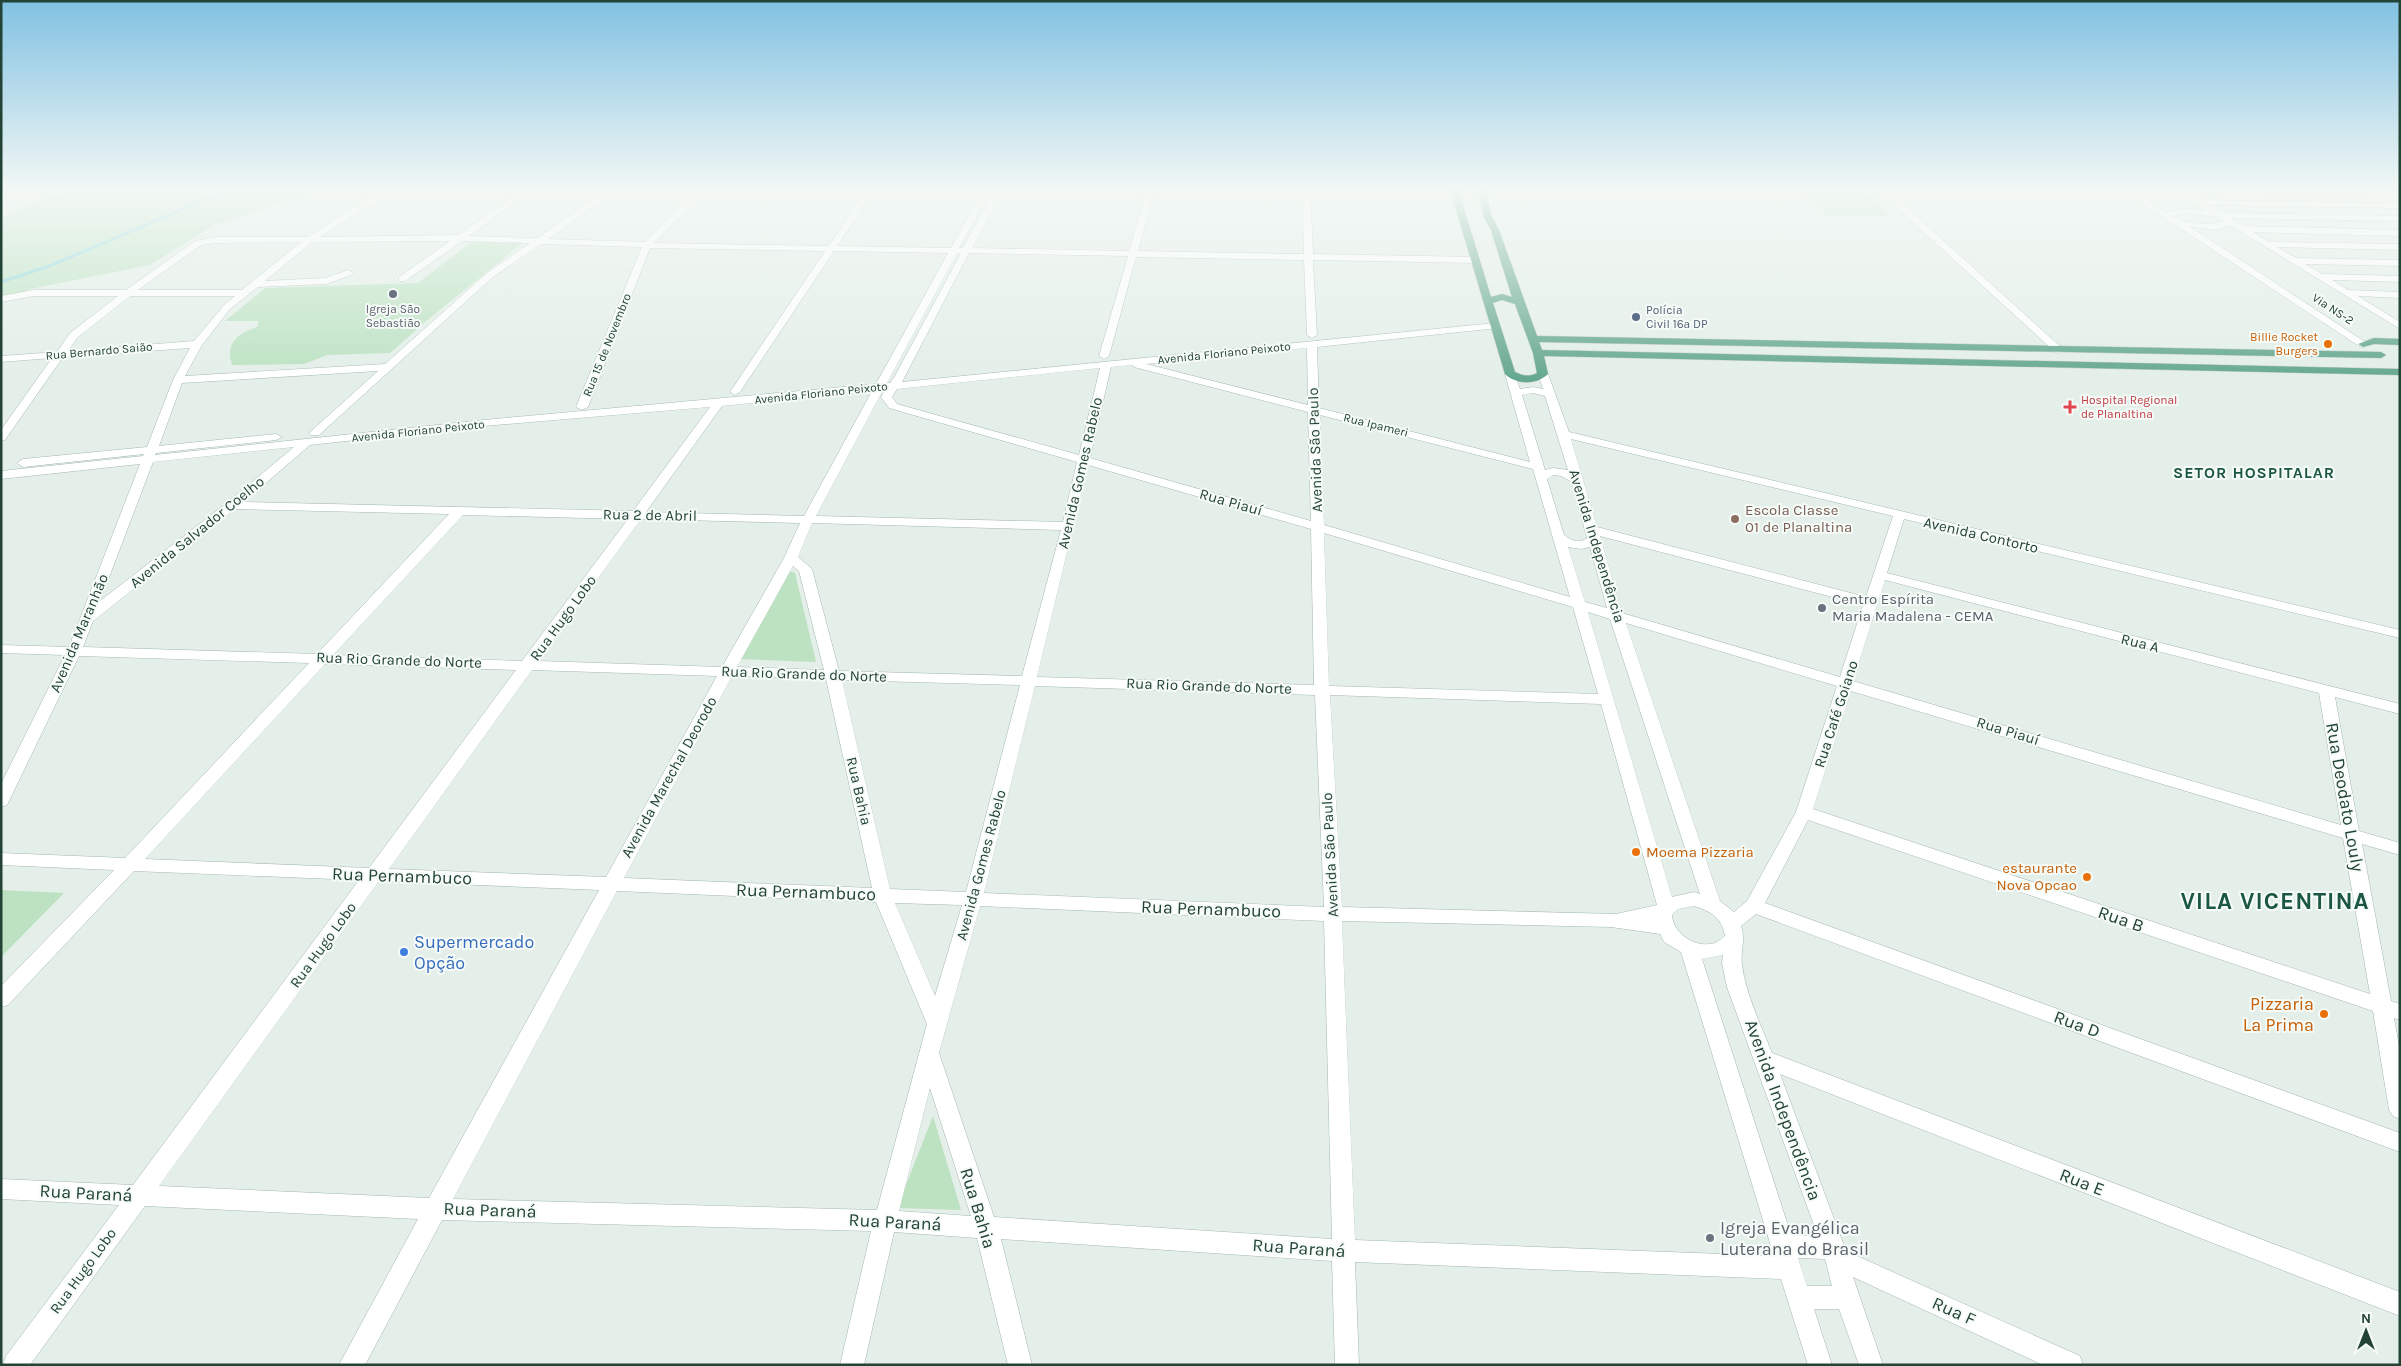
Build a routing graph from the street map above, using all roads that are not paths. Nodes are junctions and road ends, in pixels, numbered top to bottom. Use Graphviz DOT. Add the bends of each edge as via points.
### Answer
graph roads {
  1 [pos="184,253"];
  2 [pos="294,253"];
  3 [pos="440,253"];
  4 [pos="522,253"];
  5 [pos="644,253"];
  6 [pos="829,253"];
  7 [pos="952,253"];
  8 [pos="965,253"];
  9 [pos="1120,253"];
  10 [pos="1134,253"];
  11 [pos="1308,253"];
  12 [pos="1473,253"];
  13 [pos="1502,253"];
  14 [pos="1952,253"];
  15 [pos="2226,253"];
  16 [pos="2281,253"];
  17 [pos="1308,257"];
  18 [pos="1475,260"];
  19 [pos="2294,261"];
  20 [pos="2400,263"];
  21 [pos="348,273"];
  22 [pos="2320,277"];
  23 [pos="402,279"];
  24 [pos="2400,279"];
  25 [pos="255,284"];
  26 [pos="1483,286"];
  27 [pos="1512,286"];
  28 [pos="128,293"];
  29 [pos="244,293"];
  30 [pos="2347,294"];
  31 [pos="2400,295"];
  32 [pos="1,299"];
  33 [pos="1489,301"];
  34 [pos="1519,302"];
  35 [pos="2377,312"];
  36 [pos="2400,312"];
  37 [pos="1493,321"];
  38 [pos="2400,326"];
  39 [pos="1533,339"];
  40 [pos="1312,340"];
  41 [pos="1582,340"];
  42 [pos="1694,342"];
  43 [pos="2400,342"];
  44 [pos="197,344"];
  45 [pos="1760,344"];
  46 [pos="1780,344"];
  47 [pos="2363,344"];
  48 [pos="1918,347"];
  49 [pos="1205,350"];
  50 [pos="2059,350"];
  51 [pos="2213,352"];
  52 [pos="1538,353"];
  53 [pos="1587,354"];
  54 [pos="60,355"];
  55 [pos="2381,355"];
  56 [pos="1700,356"];
  57 [pos="1771,357"];
  58 [pos="1790,358"];
  59 [pos="1,359"];
  60 [pos="1105,360"];
  61 [pos="1939,360"];
  62 [pos="1127,363"];
  63 [pos="2205,366"];
  64 [pos="388,367"];
  65 [pos="1006,368"];
  66 [pos="2400,368"];
  67 [pos="2400,372"];
  68 [pos="1510,374"];
  69 [pos="1543,374"];
  70 [pos="900,376"];
  71 [pos="178,380"];
  72 [pos="893,386"];
  73 [pos="883,387"];
  74 [pos="735,392"];
  75 [pos="1516,393"];
  76 [pos="1551,394"];
  77 [pos="673,403"];
  78 [pos="719,403"];
  79 [pos="636,406"];
  80 [pos="582,407"];
  81 [pos="1314,409"];
  82 [pos="530,415"];
  83 [pos="486,419"];
  84 [pos="315,433"];
  85 [pos="1564,434"];
  86 [pos="1,438"];
  87 [pos="305,444"];
  88 [pos="149,455"];
  89 [pos="1083,460"];
  90 [pos="1,465"];
  91 [pos="1539,473"];
  92 [pos="1,475"];
  93 [pos="1578,482"];
  94 [pos="232,505"];
  95 [pos="460,510"];
  96 [pos="638,515"];
  97 [pos="1899,516"];
  98 [pos="808,519"];
  99 [pos="1068,526"];
  100 [pos="1318,527"];
  101 [pos="1593,534"];
  102 [pos="1558,536"];
  103 [pos="792,558"];
  104 [pos="1880,575"];
  105 [pos="1871,603"];
  106 [pos="1579,605"];
  107 [pos="1616,615"];
  108 [pos="87,618"];
  109 [pos="2400,634"];
  110 [pos="1,649"];
  111 [pos="74,650"];
  112 [pos="323,657"];
  113 [pos="529,665"];
  114 [pos="727,672"];
  115 [pos="834,675"];
  116 [pos="1029,681"];
  117 [pos="1846,683"];
  118 [pos="1322,690"];
  119 [pos="2326,691"];
  120 [pos="1607,699"];
  121 [pos="2400,709"];
  122 [pos="1,801"];
  123 [pos="1804,812"];
  124 [pos="2351,834"];
  125 [pos="2400,849"];
  126 [pos="1,859"];
  127 [pos="130,864"];
  128 [pos="375,875"];
  129 [pos="611,884"];
  130 [pos="883,896"];
  131 [pos="973,899"];
  132 [pos="1712,904"];
  133 [pos="1754,906"];
  134 [pos="1333,914"];
  135 [pos="1665,915"];
  136 [pos="1734,931"];
  137 [pos="1688,949"];
  138 [pos="1,999"];
  139 [pos="2391,1009"];
  140 [pos="937,1023"];
  141 [pos="929,1053"];
  142 [pos="1764,1059"];
  143 [pos="2400,1110"];
  144 [pos="2400,1143"];
  145 [pos="1,1189"];
  146 [pos="138,1195"];
  147 [pos="435,1209"];
  148 [pos="885,1221"];
  149 [pos="986,1227"];
  150 [pos="1782,1246"];
  151 [pos="1344,1251"];
  152 [pos="1836,1253"];
  153 [pos="1788,1268"];
  154 [pos="1798,1298"];
  155 [pos="1848,1298"];
  156 [pos="2400,1304"];
  157 [pos="15,1365"];
  158 [pos="351,1365"];
  159 [pos="852,1365"];
  160 [pos="1020,1365"];
  161 [pos="1348,1365"];
  162 [pos="1820,1365"];
  163 [pos="1871,1365"];
  164 [pos="2072,1365"];
  1 -- 28 [label="street"];
  2 -- 25 [label="street, Avenida Maranhão"];
  3 -- 23 [label="street"];
  4 -- 64 [label="street" via="490,275"];
  5 -- 80 [label="street, Rua 15 de Novembro"];
  6 -- 74 [label="street"];
  7 -- 73 [label="street, Avenida Marechal Deorodo"];
  8 -- 70 [label="street"];
  9 -- 10 [label="street"];
  10 -- 17 [label="street"];
  10 -- 60 [label="street, Avenida Gomes Rabelo"];
  11 -- 17 [label="street, Avenida São Paulo"];
  12 -- 18 [label="main road"];
  13 -- 27 [label="main road, Avenida Independência"];
  14 -- 50 [label="street"];
  15 -- 47 [label="street, Via NS-2"];
  16 -- 19 [label="street, Via NS-2"];
  17 -- 18 [label="street"];
  17 -- 40 [label="street, Avenida São Paulo"];
  18 -- 26 [label="main road"];
  19 -- 20 [label="street"];
  19 -- 22 [label="street, Via NS-2"];
  21 -- 25 [label="street" via="326,281"];
  22 -- 24 [label="street"];
  22 -- 30 [label="street, Via NS-2"];
  25 -- 29 [label="street, Avenida Maranhão"];
  26 -- 27 [label="main road" via="1498,289"];
  26 -- 33 [label="main road"];
  27 -- 34 [label="main road, Avenida Independência"];
  28 -- 29 [label="street"];
  28 -- 32 [label="street" via="34,293"];
  28 -- 54 [label="street" via="74,336"];
  29 -- 44 [label="street, Avenida Maranhão"];
  30 -- 31 [label="street"];
  30 -- 35 [label="street, Via NS-2"];
  33 -- 34 [label="main road" via="1502,298"];
  33 -- 37 [label="main road"];
  34 -- 39 [label="main road, Avenida Independência"];
  35 -- 36 [label="street"];
  35 -- 38 [label="street, Via NS-2"];
  37 -- 40 [label="street, Avenida Floriano Peixoto"];
  37 -- 68 [label="main road"];
  39 -- 41 [label="main road"];
  39 -- 52 [label="main road, Avenida Independência"];
  40 -- 49 [label="street, Avenida Floriano Peixoto"];
  40 -- 81 [label="street, Avenida São Paulo"];
  41 -- 42 [label="main road"];
  41 -- 53 [label="main road"];
  42 -- 45 [label="main road"];
  42 -- 56 [label="main road"];
  43 -- 47 [label="main road"];
  44 -- 54 [label="street, Rua Bernardo Saião"];
  44 -- 71 [label="street, Avenida Maranhão"];
  45 -- 46 [label="main road"];
  45 -- 57 [label="main road"];
  46 -- 48 [label="main road"];
  46 -- 58 [label="main road"];
  47 -- 55 [label="main road, Via NS-2"];
  48 -- 50 [label="main road"];
  48 -- 61 [label="main road"];
  49 -- 60 [label="street, Avenida Floriano Peixoto"];
  49 -- 62 [label="street, Avenida Floriano Peixoto"];
  50 -- 51 [label="main road"];
  51 -- 55 [label="main road"];
  51 -- 63 [label="main road" via="2219,360"];
  52 -- 53 [label="main road"];
  52 -- 69 [label="main road, Avenida Independência"];
  53 -- 56 [label="main road"];
  54 -- 59 [label="street, Rua Bernardo Saião"];
  54 -- 86 [label="street"];
  55 -- 66 [label="main road, Via NS-2"];
  56 -- 57 [label="main road"];
  57 -- 58 [label="main road"];
  58 -- 61 [label="main road"];
  60 -- 62 [label="street, Avenida Floriano Peixoto"];
  60 -- 65 [label="street, Avenida Floriano Peixoto"];
  60 -- 89 [label="street, Avenida Gomes Rabelo"];
  61 -- 63 [label="main road"];
  62 -- 81 [label="street, Rua Ipameri"];
  63 -- 67 [label="main road"];
  64 -- 71 [label="street"];
  64 -- 84 [label="street"];
  65 -- 70 [label="street, Avenida Floriano Peixoto"];
  65 -- 72 [label="street, Avenida Floriano Peixoto"];
  68 -- 69 [label="main road" via="1527,380"];
  68 -- 75 [label="street"];
  69 -- 76 [label="street, Avenida Independência"];
  70 -- 72 [label="street"];
  70 -- 73 [label="street, Avenida Floriano Peixoto"];
  71 -- 88 [label="street, Avenida Maranhão"];
  72 -- 73 [label="street, Avenida Floriano Peixoto"];
  73 -- 74 [label="street, Avenida Floriano Peixoto"];
  73 -- 78 [label="street, Avenida Floriano Peixoto"];
  73 -- 89 [label="street, Rua Piauí" via="893,406"];
  73 -- 98 [label="street, Avenida Marechal Deorodo"];
  74 -- 77 [label="street, Avenida Floriano Peixoto"];
  75 -- 76 [label="street" via="1533,390"];
  75 -- 91 [label="street"];
  76 -- 85 [label="street, Avenida Independência"];
  77 -- 78 [label="street, Avenida Floriano Peixoto"];
  77 -- 79 [label="street, Avenida Floriano Peixoto"];
  78 -- 96 [label="street, Rua Hugo Lobo"];
  79 -- 80 [label="street, Avenida Floriano Peixoto"];
  79 -- 82 [label="street, Avenida Floriano Peixoto"];
  80 -- 82 [label="street, Avenida Floriano Peixoto"];
  81 -- 91 [label="street, Rua Ipameri"];
  81 -- 100 [label="street, Avenida São Paulo"];
  82 -- 83 [label="street, Avenida Floriano Peixoto"];
  83 -- 84 [label="street, Avenida Floriano Peixoto"];
  83 -- 87 [label="street, Avenida Floriano Peixoto"];
  84 -- 88 [label="street, Avenida Floriano Peixoto"];
  85 -- 93 [label="street, Avenida Independência"];
  85 -- 97 [label="street, Avenida Contorto"];
  87 -- 88 [label="street, Avenida Floriano Peixoto"];
  87 -- 94 [label="street, Avenida Salvador Coelho"];
  88 -- 90 [label="street, Avenida Floriano Peixoto"];
  88 -- 92 [label="street, Avenida Floriano Peixoto"];
  88 -- 108 [label="street, Avenida Maranhão"];
  89 -- 99 [label="street, Avenida Gomes Rabelo"];
  89 -- 100 [label="street, Rua Piauí"];
  91 -- 93 [label="street" via="1569,474"];
  91 -- 102 [label="street"];
  93 -- 101 [label="street, Avenida Independência"];
  94 -- 95 [label="street, Rua 2 de Abril"];
  94 -- 108 [label="street, Avenida Salvador Coelho"];
  95 -- 96 [label="street, Rua 2 de Abril"];
  95 -- 112 [label="street"];
  96 -- 98 [label="street, Rua 2 de Abril"];
  96 -- 113 [label="street, Rua Hugo Lobo"];
  97 -- 104 [label="street, Rua Café Goiano"];
  97 -- 109 [label="street, Avenida Contorto"];
  98 -- 99 [label="street, Rua 2 de Abril"];
  98 -- 103 [label="street, Avenida Marechal Deorodo"];
  99 -- 116 [label="street, Avenida Gomes Rabelo"];
  100 -- 106 [label="street, Rua Piauí"];
  100 -- 118 [label="street, Avenida São Paulo"];
  101 -- 102 [label="street" via="1590,543 1581,545 1564,542"];
  101 -- 105 [label="street"];
  101 -- 107 [label="street, Avenida Independência"];
  102 -- 106 [label="street"];
  103 -- 114 [label="street, Avenida Marechal Deorodo"];
  103 -- 115 [label="street, Rua Bahia" via="805,569"];
  104 -- 105 [label="street, Rua Café Goiano"];
  104 -- 119 [label="street, Rua A"];
  105 -- 117 [label="street, Rua Café Goiano"];
  106 -- 107 [label="street, Rua Piauí"];
  106 -- 120 [label="street"];
  107 -- 117 [label="street, Rua Piauí"];
  107 -- 132 [label="street, Avenida Independência"];
  108 -- 111 [label="street, Avenida Maranhão"];
  110 -- 111 [label="street, Rua Rio Grande do Norte"];
  111 -- 112 [label="street, Rua Rio Grande do Norte"];
  111 -- 122 [label="street, Avenida Maranhão"];
  112 -- 113 [label="street, Rua Rio Grande do Norte"];
  112 -- 127 [label="street"];
  113 -- 114 [label="street, Rua Rio Grande do Norte"];
  113 -- 128 [label="street, Rua Hugo Lobo"];
  114 -- 115 [label="street, Rua Rio Grande do Norte"];
  114 -- 129 [label="street, Avenida Marechal Deorodo"];
  115 -- 116 [label="street, Rua Rio Grande do Norte"];
  115 -- 130 [label="street, Rua Bahia"];
  116 -- 118 [label="street, Rua Rio Grande do Norte"];
  116 -- 131 [label="street, Avenida Gomes Rabelo"];
  117 -- 123 [label="street, Rua Café Goiano"];
  117 -- 124 [label="street, Rua Piauí"];
  118 -- 120 [label="street, Rua Rio Grande do Norte"];
  118 -- 134 [label="street, Avenida São Paulo"];
  119 -- 121 [label="street, Rua A"];
  119 -- 124 [label="street, Rua Deodato Louly"];
  120 -- 135 [label="street"];
  123 -- 133 [label="street, Rua Café Goiano"];
  123 -- 139 [label="street, Rua B"];
  124 -- 125 [label="street, Rua Piauí"];
  124 -- 139 [label="street, Rua Deodato Louly"];
  126 -- 127 [label="street, Rua Pernambuco"];
  127 -- 128 [label="street, Rua Pernambuco"];
  127 -- 138 [label="street"];
  128 -- 129 [label="street, Rua Pernambuco"];
  128 -- 146 [label="street, Rua Hugo Lobo"];
  129 -- 130 [label="street, Rua Pernambuco"];
  129 -- 147 [label="street, Avenida Marechal Deorodo"];
  130 -- 131 [label="street, Rua Pernambuco"];
  130 -- 140 [label="street, Rua Bahia"];
  131 -- 134 [label="street, Rua Pernambuco"];
  131 -- 140 [label="street, Avenida Gomes Rabelo"];
  132 -- 135 [label="street" via="1694,899 1678,900"];
  132 -- 136 [label="street" via="1725,912"];
  133 -- 136 [label="street"];
  133 -- 144 [label="street, Rua D"];
  134 -- 135 [label="street, Rua Pernambuco" via="1611,920"];
  134 -- 151 [label="street, Avenida São Paulo"];
  135 -- 137 [label="street" via="1674,940"];
  136 -- 137 [label="street" via="1725,949 1708,953"];
  136 -- 142 [label="street, Avenida Independência" via="1732,963 1737,987"];
  137 -- 150 [label="street"];
  139 -- 143 [label="street, Rua Deodato Louly"];
  140 -- 141 [label="street, Avenida Gomes Rabelo"];
  141 -- 148 [label="street, Avenida Gomes Rabelo"];
  141 -- 149 [label="street, Rua Bahia"];
  142 -- 152 [label="street, Avenida Independência"];
  142 -- 156 [label="street, Rua E"];
  145 -- 146 [label="street, Rua Paraná"];
  146 -- 147 [label="street, Rua Paraná"];
  146 -- 157 [label="street, Rua Hugo Lobo"];
  147 -- 148 [label="street, Rua Paraná"];
  147 -- 158 [label="street, Avenida Marechal Deorodo"];
  148 -- 149 [label="street, Rua Paraná"];
  148 -- 159 [label="street, Avenida Gomes Rabelo"];
  149 -- 151 [label="street, Rua Paraná"];
  149 -- 160 [label="street, Rua Bahia"];
  150 -- 152 [label="street"];
  150 -- 153 [label="street"];
  151 -- 153 [label="street, Rua Paraná"];
  151 -- 161 [label="street, Avenida São Paulo"];
  152 -- 155 [label="street, Avenida Independência"];
  152 -- 164 [label="street, Rua F"];
  153 -- 154 [label="street"];
  154 -- 155 [label="street"];
  154 -- 162 [label="street"];
  155 -- 163 [label="street, Avenida Independência"];
}
